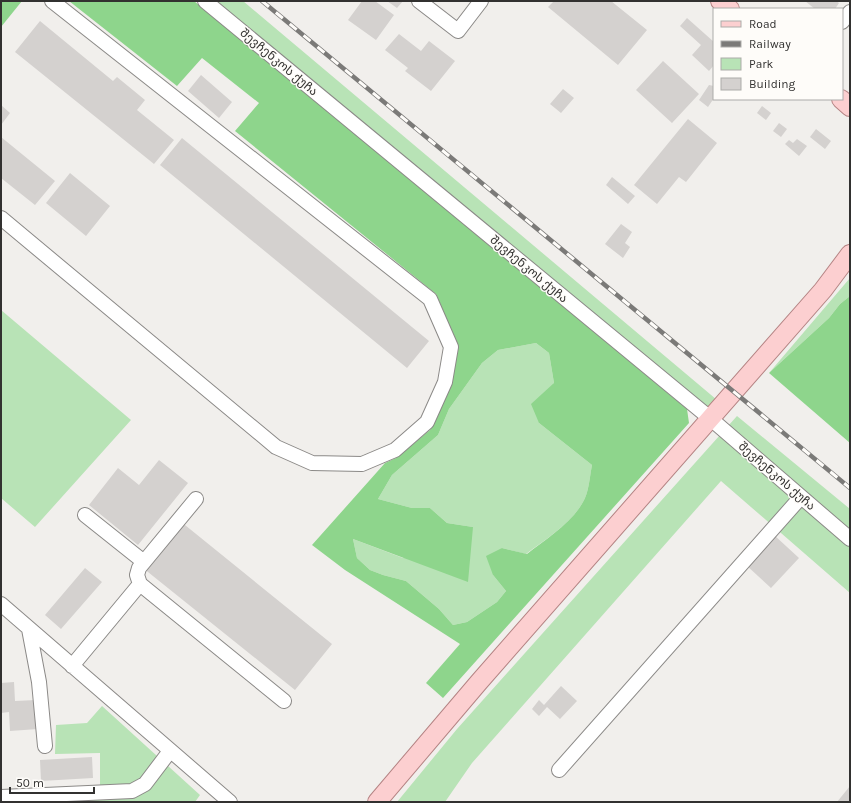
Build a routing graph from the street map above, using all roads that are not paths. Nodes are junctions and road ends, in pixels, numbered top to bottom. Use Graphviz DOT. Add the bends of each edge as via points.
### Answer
graph roads {
  1 [pos="52,1"];
  2 [pos="205,1"];
  3 [pos="419,1"];
  4 [pos="481,1"];
  5 [pos="720,1"];
  6 [pos="729,8"];
  7 [pos="850,12"];
  8 [pos="843,21"];
  9 [pos="842,100"];
  10 [pos="850,107"];
  11 [pos="1,218"];
  12 [pos="850,254"];
  13 [pos="711,419"];
  14 [pos="801,497"];
  15 [pos="196,499"];
  16 [pos="85,515"];
  17 [pos="850,539"];
  18 [pos="144,562"];
  19 [pos="140,584"];
  20 [pos="1,604"];
  21 [pos="29,629"];
  22 [pos="72,666"];
  23 [pos="284,701"];
  24 [pos="46,746"];
  25 [pos="170,751"];
  26 [pos="560,770"];
  27 [pos="1,797"];
  28 [pos="120,797"];
  29 [pos="230,802"];
  30 [pos="377,802"];
  1 -- 11 [label="street" via="430,299 451,347 445,382 427,422 395,450 362,464 312,463 276,447"];
  2 -- 13 [label="street, შევჩენკოს ქუჩა"];
  3 -- 4 [label="street" via="458,31"];
  5 -- 6 [label="main road"];
  7 -- 8 [label="street"];
  9 -- 10 [label="main road"];
  12 -- 13 [label="main road" via="823,290"];
  13 -- 14 [label="street, შევჩენკოს ქუჩა"];
  13 -- 30 [label="main road" via="484,676"];
  14 -- 17 [label="street, შევჩენკოს ქუჩა"];
  14 -- 26 [label="street"];
  15 -- 18 [label="street"];
  16 -- 18 [label="street"];
  18 -- 19 [label="street" via="137,575"];
  19 -- 22 [label="street"];
  19 -- 23 [label="street"];
  20 -- 21 [label="street"];
  21 -- 22 [label="street"];
  21 -- 24 [label="street" via="39,682"];
  22 -- 25 [label="street"];
  25 -- 28 [label="street" via="145,784"];
  25 -- 29 [label="street"];
  27 -- 28 [label="street"];
}
